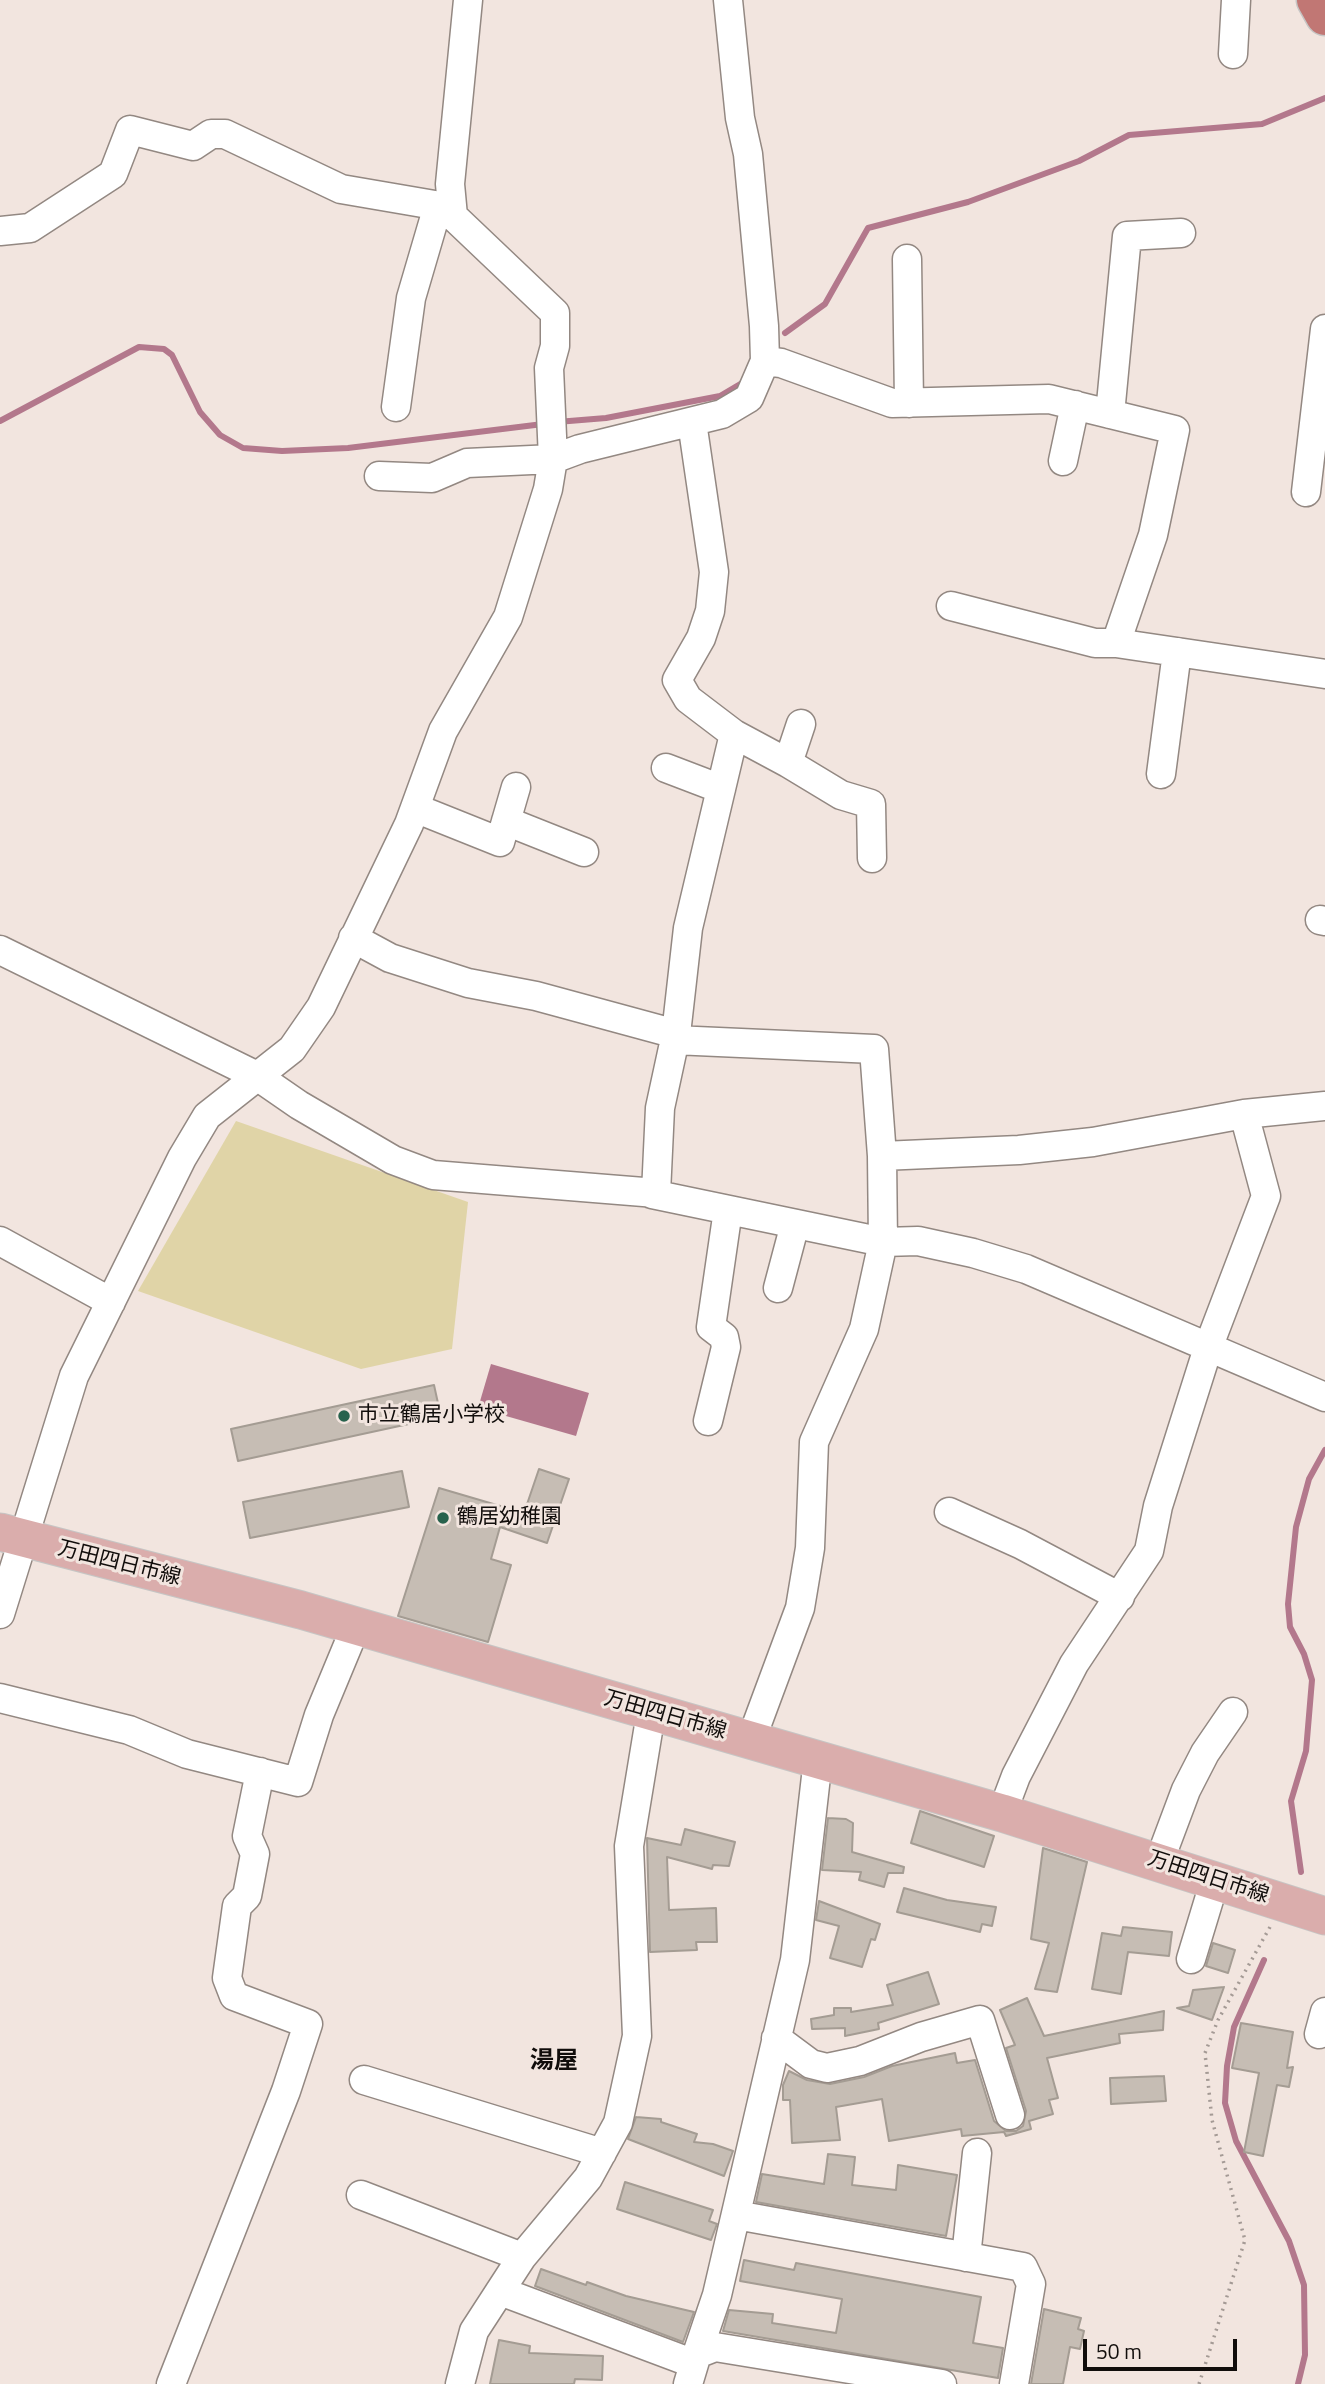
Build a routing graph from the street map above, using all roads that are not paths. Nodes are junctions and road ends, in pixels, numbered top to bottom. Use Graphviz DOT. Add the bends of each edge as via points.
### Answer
graph roads {
  1 [pos="468,0"];
  2 [pos="728,0"];
  3 [pos="1236,0"];
  4 [pos="1316,0"];
  5 [pos="1325,16"];
  6 [pos="1233,54"];
  7 [pos="445,207"];
  8 [pos="0,231"];
  9 [pos="1181,233"];
  10 [pos="907,259"];
  11 [pos="1325,329"];
  12 [pos="765,361"];
  13 [pos="909,403"];
  14 [pos="1075,405"];
  15 [pos="396,407"];
  16 [pos="1110,414"];
  17 [pos="692,422"];
  18 [pos="553,459"];
  19 [pos="1063,461"];
  20 [pos="379,476"];
  21 [pos="1306,492"];
  22 [pos="951,606"];
  23 [pos="1116,643"];
  24 [pos="1177,652"];
  25 [pos="1325,674"];
  26 [pos="801,724"];
  27 [pos="734,734"];
  28 [pos="788,763"];
  29 [pos="666,768"];
  30 [pos="1161,774"];
  31 [pos="516,787"];
  32 [pos="721,789"];
  33 [pos="415,807"];
  34 [pos="506,821"];
  35 [pos="584,852"];
  36 [pos="872,858"];
  37 [pos="353,938"];
  38 [pos="0,950"];
  39 [pos="675,1037"];
  40 [pos="257,1076"];
  41 [pos="1325,1106"];
  42 [pos="1244,1114"];
  43 [pos="882,1156"];
  44 [pos="656,1193"];
  45 [pos="728,1210"];
  46 [pos="795,1224"];
  47 [pos="0,1241"];
  48 [pos="883,1242"];
  49 [pos="778,1288"];
  50 [pos="111,1302"];
  51 [pos="1208,1348"];
  52 [pos="1325,1396"];
  53 [pos="708,1421"];
  54 [pos="949,1512"];
  55 [pos="11,1535"];
  56 [pos="1120,1597"];
  57 [pos="0,1614"];
  58 [pos="356,1626"];
  59 [pos="0,1698"];
  60 [pos="1233,1712"];
  61 [pos="652,1713"];
  62 [pos="751,1740"];
  63 [pos="818,1759"];
  64 [pos="260,1772"];
  65 [pos="1002,1812"];
  66 [pos="1159,1862"];
  67 [pos="1215,1880"];
  68 [pos="1325,1916"];
  69 [pos="1191,1959"];
  70 [pos="776,2038"];
  71 [pos="364,2080"];
  72 [pos="1010,2115"];
  73 [pos="602,2153"];
  74 [pos="976,2153"];
  75 [pos="361,2195"];
  76 [pos="736,2215"];
  77 [pos="522,2257"];
  78 [pos="966,2257"];
  79 [pos="500,2291"];
  80 [pos="693,2367"];
  81 [pos="827,2374"];
  82 [pos="171,2384"];
  83 [pos="460,2384"];
  84 [pos="942,2384"];
  85 [pos="1014,2384"];
  1 -- 7 [label="street"];
  2 -- 12 [label="street" via="748,154"];
  3 -- 6 [label="street"];
  4 -- 5 [label="highway"];
  7 -- 8 [label="street" via="341,189 225,134 211,134 193,146 130,130 113,174 30,228"];
  7 -- 15 [label="street" via="411,298"];
  7 -- 18 [label="street" via="555,313 555,346 549,368"];
  9 -- 16 [label="street" via="1127,236"];
  10 -- 13 [label="street"];
  11 -- 21 [label="street"];
  12 -- 13 [label="street" via="892,403"];
  12 -- 17 [label="street" via="749,398 722,414"];
  13 -- 14 [label="street" via="1049,399"];
  14 -- 16 [label="street"];
  14 -- 19 [label="street"];
  16 -- 23 [label="street" via="1175,429 1153,535"];
  17 -- 18 [label="street"];
  17 -- 27 [label="street" via="714,572 704,629 677,680 688,699"];
  18 -- 20 [label="street" via="467,463 432,478"];
  18 -- 33 [label="street" via="508,617 443,731"];
  22 -- 23 [label="street" via="1095,643"];
  23 -- 24 [label="street"];
  24 -- 25 [label="street"];
  24 -- 30 [label="street"];
  26 -- 28 [label="street"];
  27 -- 28 [label="street"];
  27 -- 32 [label="street"];
  28 -- 36 [label="street" via="841,795 871,804"];
  29 -- 32 [label="street"];
  31 -- 34 [label="street"];
  32 -- 39 [label="street" via="688,928"];
  33 -- 34 [label="street" via="500,842"];
  33 -- 37 [label="street"];
  34 -- 35 [label="street"];
  37 -- 39 [label="street" via="390,958 468,983 536,996"];
  37 -- 40 [label="street" via="321,1007 292,1049"];
  38 -- 40 [label="street"];
  39 -- 43 [label="street" via="874,1049"];
  39 -- 44 [label="street" via="660,1108"];
  40 -- 44 [label="street" via="393,1160 433,1175"];
  40 -- 50 [label="street" via="207,1116"];
  41 -- 42 [label="street"];
  42 -- 43 [label="street" via="1093,1142"];
  42 -- 51 [label="street" via="1266,1196"];
  43 -- 48 [label="street"];
  44 -- 45 [label="street" via="652,1194"];
  45 -- 46 [label="street"];
  45 -- 53 [label="street" via="711,1327 724,1337 726,1347"];
  46 -- 48 [label="street"];
  46 -- 49 [label="street"];
  47 -- 50 [label="street"];
  48 -- 51 [label="street" via="918,1241 1026,1269"];
  48 -- 62 [label="street" via="864,1329 814,1443 810,1548 800,1608"];
  50 -- 55 [label="street" via="74,1376"];
  51 -- 52 [label="street"];
  51 -- 56 [label="street" via="1158,1506 1149,1551"];
  54 -- 56 [label="street"];
  55 -- 57 [label="street"];
  55 -- 58 [label="main road, 万田四日市線"];
  56 -- 65 [label="street" via="1074,1664"];
  58 -- 61 [label="main road, 万田四日市線"];
  58 -- 64 [label="street" via="319,1715 298,1782"];
  59 -- 64 [label="street" via="129,1730 187,1754"];
  60 -- 66 [label="street" via="1186,1790"];
  61 -- 62 [label="main road, 万田四日市線"];
  61 -- 73 [label="street" via="629,1846 637,2036 618,2123"];
  62 -- 63 [label="main road, 万田四日市線"];
  63 -- 65 [label="main road, 万田四日市線"];
  63 -- 70 [label="street" via="795,1960"];
  64 -- 82 [label="street" via="247,1836 255,1854 247,1896 237,1906 228,1978 234,1996 308,2024"];
  65 -- 66 [label="main road, 万田四日市線"];
  66 -- 67 [label="main road, 万田四日市線"];
  67 -- 68 [label="main road, 万田四日市線"];
  67 -- 69 [label="street"];
  70 -- 72 [label="street" via="811,2064 827,2068 980,2020"];
  70 -- 76 [label="street"];
  71 -- 73 [label="street"];
  73 -- 77 [label="street" via="588,2178"];
  74 -- 78 [label="street"];
  75 -- 77 [label="street"];
  76 -- 78 [label="street"];
  76 -- 80 [label="street"];
  77 -- 79 [label="street"];
  78 -- 85 [label="street" via="1023,2267 1031,2284"];
  79 -- 80 [label="street"];
  79 -- 83 [label="street" via="474,2331"];
  80 -- 81 [label="street" via="715,2347"];
  81 -- 84 [label="street"];
}
